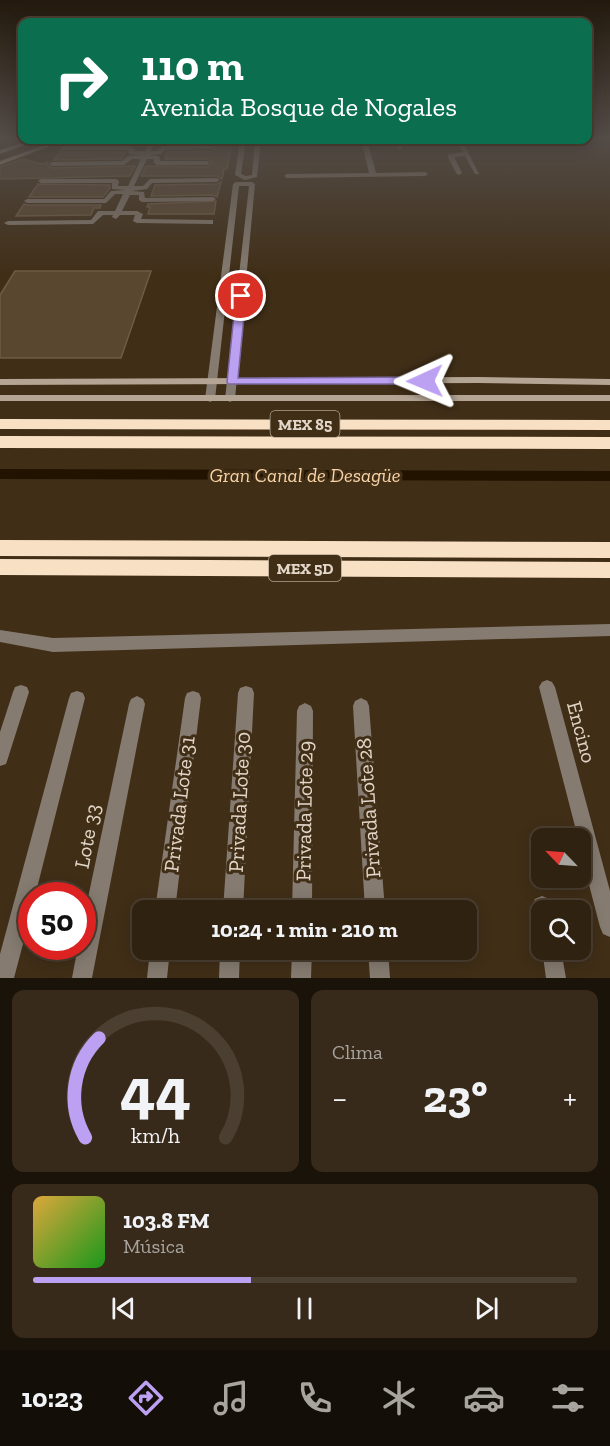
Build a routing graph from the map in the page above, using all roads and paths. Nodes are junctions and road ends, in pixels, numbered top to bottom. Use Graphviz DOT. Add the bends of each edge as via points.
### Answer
graph roads {
  1 [pos="115,185"];
  2 [pos="132,185"];
  3 [pos="147,185"];
  4 [pos="236,185"];
  5 [pos="252,185"];
  6 [pos="129,191"];
  7 [pos="213,199"];
  8 [pos="27,201"];
  9 [pos="233,210"];
  10 [pos="249,210"];
  11 [pos="117,217"];
  12 [pos="210,222"];
  13 [pos="8,223"];
  14 [pos="228,250"];
  15 [pos="246,250"];
  16 [pos="214,365"];
  17 [pos="234,365"];
  18 [pos="0,382"];
  19 [pos="212,382"];
  20 [pos="232,382"];
  21 [pos="610,382"];
  22 [pos="0,398"];
  23 [pos="610,398"];
  24 [pos="210,399"];
  25 [pos="230,399"];
  26 [pos="0,424"];
  27 [pos="610,425"];
  28 [pos="0,442"];
  29 [pos="610,443"];
  30 [pos="0,548"];
  31 [pos="610,550"];
  32 [pos="0,567"];
  33 [pos="610,570"];
  34 [pos="610,630"];
  35 [pos="0,636"];
  36 [pos="547,687"];
  37 [pos="21,692"];
  38 [pos="246,693"];
  39 [pos="77,698"];
  40 [pos="193,698"];
  41 [pos="137,704"];
  42 [pos="361,705"];
  43 [pos="305,711"];
  44 [pos="0,758"];
  45 [pos="166,900"];
  46 [pos="234,900"];
  47 [pos="302,900"];
  48 [pos="374,900"];
  49 [pos="610,927"];
  50 [pos="159,960"];
  51 [pos="230,960"];
  52 [pos="302,960"];
  53 [pos="379,960"];
  54 [pos="553,960"];
  55 [pos="4,978"];
  56 [pos="82,978"];
  57 [pos="157,978"];
  58 [pos="229,978"];
  59 [pos="301,978"];
  60 [pos="380,978"];
  61 [pos="556,978"];
  1 -- 6 [label="street" via="114,188"];
  2 -- 6 [label="street"];
  3 -- 6 [label="street"];
  4 -- 9 [label="street"];
  5 -- 10 [label="street"];
  6 -- 7 [label="street" via="143,193 142,200"];
  6 -- 8 [label="street" via="112,193 106,201"];
  6 -- 11 [label="street"];
  9 -- 10 [label="street"];
  9 -- 14 [label="street"];
  10 -- 15 [label="street"];
  11 -- 12 [label="street" via="138,213 137,221"];
  11 -- 13 [label="street" via="100,214 93,222"];
  14 -- 15 [label="street"];
  14 -- 16 [label="street"];
  15 -- 17 [label="street"];
  16 -- 17 [label="street"];
  16 -- 19 [label="street"];
  17 -- 20 [label="street"];
  18 -- 19 [label="main road"];
  19 -- 20 [label="main road"];
  19 -- 24 [label="street"];
  20 -- 21 [label="main road"];
  20 -- 25 [label="street"];
  22 -- 24 [label="main road"];
  23 -- 25 [label="main road"];
  24 -- 25 [label="main road"];
  26 -- 27 [label="highway, MEX 85"];
  28 -- 29 [label="highway, MEX 85"];
  30 -- 31 [label="highway, MEX 5D"];
  32 -- 33 [label="highway, MEX 5D"];
  34 -- 35 [label="street" via="53,645"];
  36 -- 49 [label="street, Encino"];
  37 -- 44 [label="street"];
  38 -- 46 [label="street, Privada Lote 30"];
  39 -- 55 [label="street"];
  40 -- 45 [label="street, Privada Lote 31"];
  41 -- 56 [label="street, Lote 33"];
  42 -- 48 [label="street, Privada Lote 28"];
  43 -- 47 [label="street, Privada Lote 29"];
  50 -- 57 [label="street"];
  51 -- 58 [label="street"];
  52 -- 59 [label="street"];
  53 -- 60 [label="street"];
  54 -- 61 [label="street"];
}
